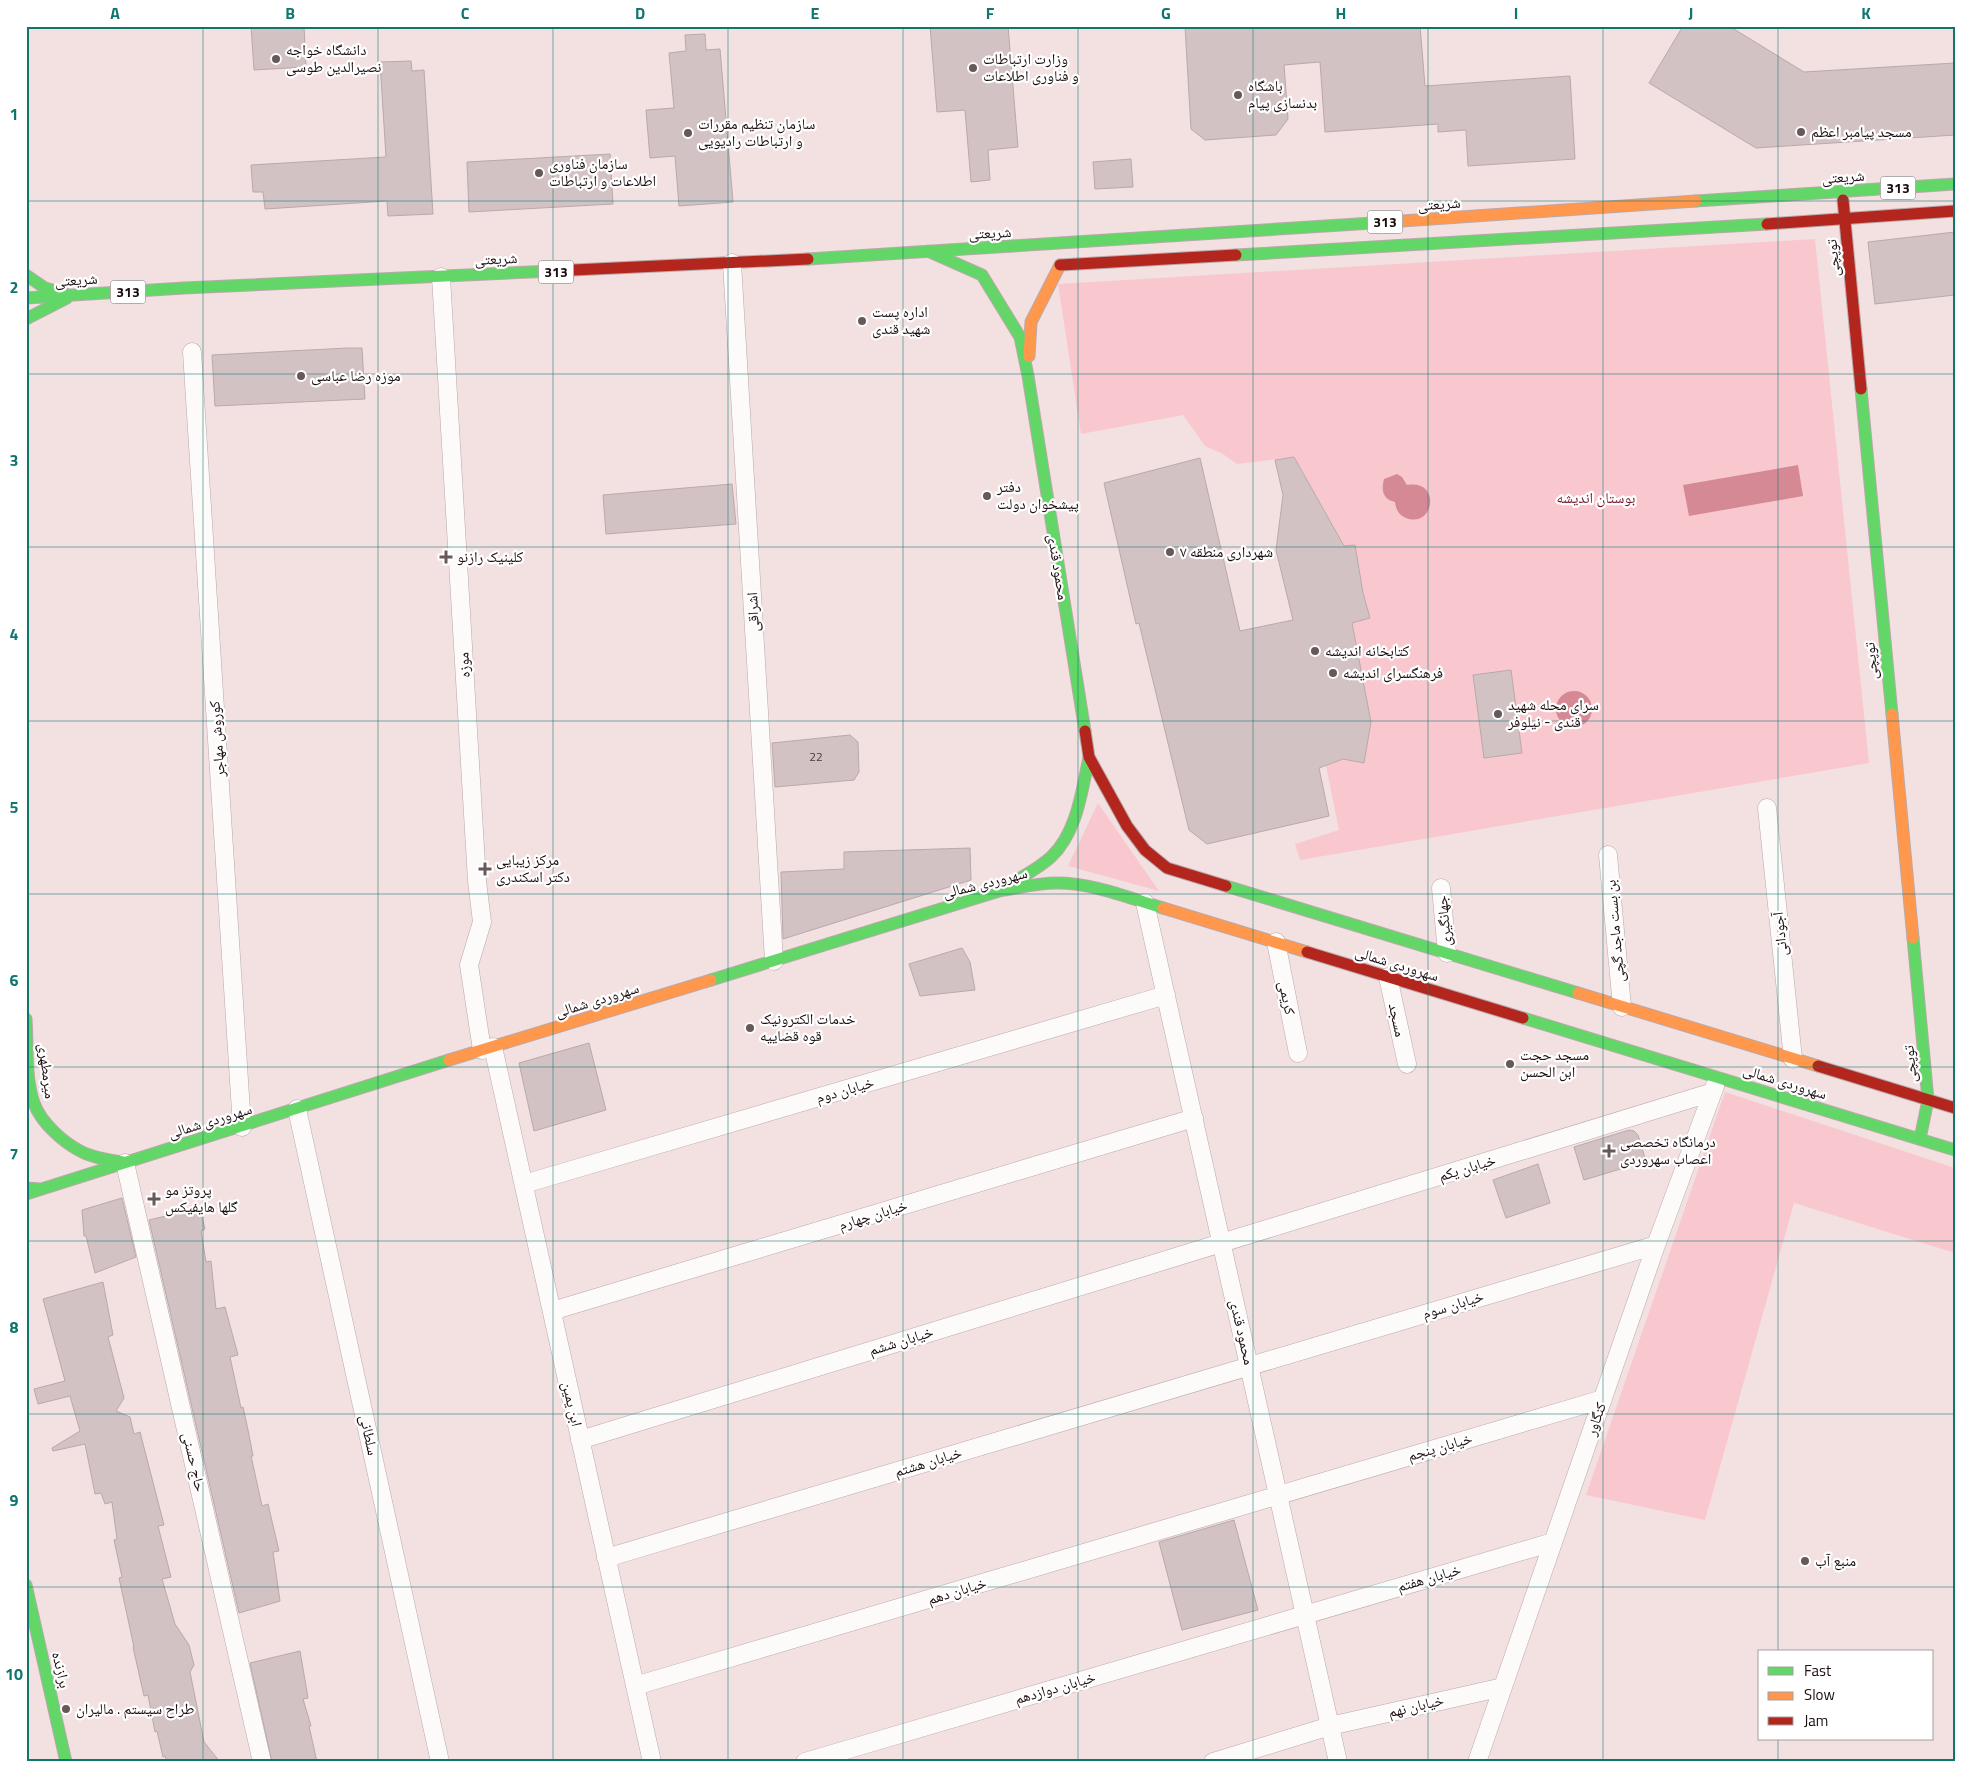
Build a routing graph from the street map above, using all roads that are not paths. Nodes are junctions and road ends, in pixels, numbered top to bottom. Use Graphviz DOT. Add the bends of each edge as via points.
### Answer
graph roads {
  1 [pos="1955,184"];
  2 [pos="1842,193"];
  3 [pos="1955,211"];
  4 [pos="1844,219"];
  5 [pos="928,251"];
  6 [pos="732,263"];
  7 [pos="26,275"];
  8 [pos="441,277"];
  9 [pos="72,295"];
  10 [pos="26,298"];
  11 [pos="26,319"];
  12 [pos="192,352"];
  13 [pos="1028,376"];
  14 [pos="1089,757"];
  15 [pos="1767,808"];
  16 [pos="1608,855"];
  17 [pos="1441,888"];
  18 [pos="999,892"];
  19 [pos="1145,902"];
  20 [pos="1276,942"];
  21 [pos="1447,953"];
  22 [pos="774,961"];
  23 [pos="1388,977"];
  24 [pos="1166,995"];
  25 [pos="1622,1007"];
  26 [pos="26,1019"];
  27 [pos="488,1049"];
  28 [pos="1298,1053"];
  29 [pos="1793,1059"];
  30 [pos="1407,1064"];
  31 [pos="1715,1085"];
  32 [pos="1928,1100"];
  33 [pos="1955,1108"];
  34 [pos="297,1109"];
  35 [pos="1194,1118"];
  36 [pos="242,1127"];
  37 [pos="1920,1139"];
  38 [pos="1955,1150"];
  39 [pos="126,1163"];
  40 [pos="524,1184"];
  41 [pos="26,1188"];
  42 [pos="41,1189"];
  43 [pos="26,1194"];
  44 [pos="1222,1243"];
  45 [pos="1656,1245"];
  46 [pos="552,1311"];
  47 [pos="1249,1366"];
  48 [pos="1602,1399"];
  49 [pos="580,1440"];
  50 [pos="1278,1495"];
  51 [pos="1553,1542"];
  52 [pos="606,1558"];
  53 [pos="26,1585"];
  54 [pos="1305,1614"];
  55 [pos="635,1686"];
  56 [pos="1503,1687"];
  57 [pos="1330,1726"];
  58 [pos="66,1762"];
  59 [pos="262,1762"];
  60 [pos="440,1762"];
  61 [pos="652,1762"];
  62 [pos="805,1762"];
  63 [pos="1213,1762"];
  64 [pos="1338,1762"];
  65 [pos="1477,1762"];
  1 -- 2 [label="main road, شریعتی / 313"];
  2 -- 4 [label="main road, توپچی"];
  2 -- 5 [label="main road, شریعتی / 313"];
  3 -- 4 [label="main road, 313"];
  4 -- 13 [label="main road, محمود قندی / 313" via="1060,265 1030,322"];
  4 -- 32 [label="main road, توپچی"];
  5 -- 6 [label="main road, شریعتی / 313"];
  5 -- 13 [label="main road, محمود قندی" via="982,275 1020,337"];
  6 -- 8 [label="main road, شریعتی / 313"];
  6 -- 22 [label="street, اشراقی"];
  7 -- 9 [label="main road" via="45,288"];
  8 -- 9 [label="main road, شریعتی / 313"];
  8 -- 27 [label="street, موزه" via="482,922 469,965"];
  9 -- 10 [label="main road, شریعتی / 313"];
  9 -- 11 [label="main road"];
  12 -- 36 [label="street, کوروش مهاجر"];
  13 -- 14 [label="main road, محمود قندی"];
  14 -- 18 [label="main road" via="1075,814 1064,842 1052,856"];
  14 -- 21 [label="main road, سهروردی شمالی" via="1127,826 1145,850 1167,868"];
  15 -- 29 [label="street, آجودانی"];
  16 -- 25 [label="street, بن بست ماجد گچی"];
  17 -- 21 [label="street, جهانگیری"];
  18 -- 19 [label="main road, سهروردی شمالی" via="1059,883 1080,885"];
  18 -- 22 [label="main road, سهروردی شمالی"];
  19 -- 20 [label="main road, سهروردی شمالی"];
  19 -- 24 [label="street, محمود قندی"];
  20 -- 23 [label="main road, سهروردی شمالی"];
  20 -- 28 [label="street, کریمی"];
  21 -- 25 [label="main road, سهروردی شمالی"];
  22 -- 27 [label="main road, سهروردی شمالی"];
  23 -- 30 [label="street, مسجد"];
  23 -- 31 [label="main road, سهروردی شمالی"];
  24 -- 35 [label="street, محمود قندی"];
  24 -- 40 [label="street, خیابان دوم"];
  25 -- 29 [label="main road, سهروردی شمالی"];
  26 -- 39 [label="main road, میرمطهری" via="35,1105 43,1118 82,1152"];
  27 -- 34 [label="main road, سهروردی شمالی"];
  27 -- 40 [label="street, ابن یمین"];
  29 -- 32 [label="main road, سهروردی شمالی"];
  31 -- 37 [label="main road, سهروردی شمالی"];
  31 -- 44 [label="street, خیابان یکم"];
  31 -- 45 [label="street, کنگاور"];
  32 -- 33 [label="main road, سهروردی شمالی"];
  32 -- 37 [label="main road, توپچی"];
  34 -- 36 [label="main road, سهروردی شمالی"];
  34 -- 60 [label="street, سلطانی"];
  35 -- 44 [label="street, محمود قندی"];
  35 -- 46 [label="street, خیابان چهارم"];
  36 -- 39 [label="main road, سهروردی شمالی"];
  37 -- 38 [label="main road, سهروردی شمالی"];
  39 -- 42 [label="main road, سهروردی شمالی"];
  39 -- 59 [label="street, حاج حسنی"];
  40 -- 46 [label="street, ابن یمین"];
  41 -- 42 [label="main road"];
  42 -- 43 [label="main road, سهروردی شمالی"];
  44 -- 47 [label="street, محمود قندی"];
  44 -- 49 [label="street, خیابان ششم"];
  45 -- 47 [label="street, خیابان سوم"];
  45 -- 48 [label="street, کنگاور"];
  46 -- 49 [label="street, ابن یمین"];
  47 -- 50 [label="street, محمود قندی"];
  47 -- 52 [label="street, خیابان هشتم"];
  48 -- 50 [label="street, خیابان پنجم"];
  48 -- 51 [label="street, کنگاور"];
  49 -- 52 [label="street, ابن یمین"];
  50 -- 54 [label="street, محمود قندی"];
  50 -- 55 [label="street, خیابان دهم"];
  51 -- 54 [label="street, خیابان هفتم"];
  51 -- 56 [label="street, کنگاور"];
  52 -- 55 [label="street, ابن یمین"];
  53 -- 58 [label="main road, برازنده"];
  54 -- 57 [label="street, محمود قندی"];
  54 -- 62 [label="street, خیابان دوازدهم"];
  55 -- 61 [label="street, ابن یمین"];
  56 -- 57 [label="street, خیابان نهم"];
  56 -- 65 [label="street, کنگاور"];
  57 -- 63 [label="street, خیابان نهم"];
  57 -- 64 [label="street, محمود قندی"];
}
